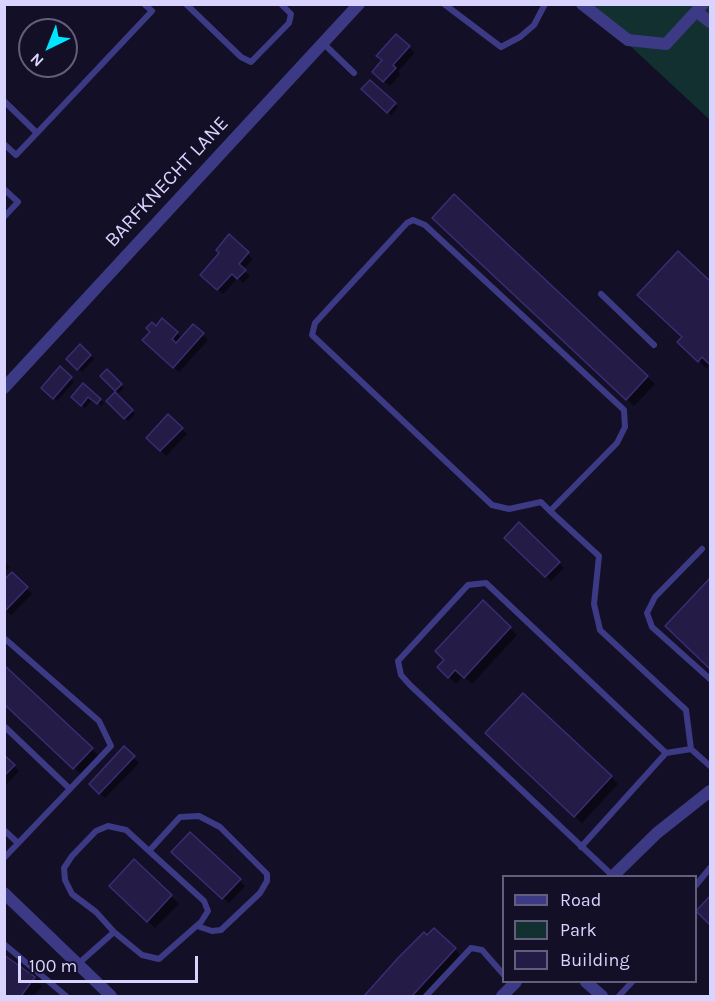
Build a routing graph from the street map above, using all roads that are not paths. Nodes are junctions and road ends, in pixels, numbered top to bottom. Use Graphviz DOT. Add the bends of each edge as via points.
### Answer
graph roads {
  1 [pos="144,4"];
  2 [pos="186,4"];
  3 [pos="281,4"];
  4 [pos="359,4"];
  5 [pos="444,4"];
  6 [pos="545,4"];
  7 [pos="582,4"];
  8 [pos="700,8"];
  9 [pos="711,22"];
  10 [pos="323,43"];
  11 [pos="354,73"];
  12 [pos="4,101"];
  13 [pos="37,133"];
  14 [pos="4,144"];
  15 [pos="4,189"];
  16 [pos="4,217"];
  17 [pos="601,294"];
  18 [pos="654,345"];
  19 [pos="4,388"];
  20 [pos="550,511"];
  21 [pos="702,549"];
  22 [pos="4,638"];
  23 [pos="711,679"];
  24 [pos="4,726"];
  25 [pos="691,749"];
  26 [pos="666,753"];
  27 [pos="711,766"];
  28 [pos="70,789"];
  29 [pos="711,791"];
  30 [pos="4,830"];
  31 [pos="18,843"];
  32 [pos="581,847"];
  33 [pos="149,851"];
  34 [pos="4,858"];
  35 [pos="711,868"];
  36 [pos="612,875"];
  37 [pos="614,875"];
  38 [pos="697,884"];
  39 [pos="4,893"];
  40 [pos="197,926"];
  41 [pos="114,932"];
  42 [pos="4,944"];
  43 [pos="78,964"];
  44 [pos="502,973"];
  45 [pos="513,983"];
  46 [pos="588,983"];
  47 [pos="630,983"];
  48 [pos="106,995"];
  49 [pos="66,996"];
  50 [pos="426,996"];
  51 [pos="502,996"];
  52 [pos="602,996"];
  53 [pos="619,996"];
  1 -- 13 [label="lane" via="152,11"];
  2 -- 3 [label="lane" via="251,62 289,23 291,14"];
  4 -- 10 [label="street, BARFKNECHT LANE"];
  5 -- 6 [label="lane" via="501,47 534,25"];
  7 -- 8 [label="street" via="628,40 666,44"];
  8 -- 9 [label="street"];
  10 -- 11 [label="lane"];
  10 -- 19 [label="street, BARFKNECHT LANE"];
  12 -- 13 [label="lane"];
  13 -- 14 [label="lane" via="16,155"];
  15 -- 16 [label="lane" via="18,202"];
  17 -- 18 [label="lane"];
  20 -- 20 [label="lane" via="541,502 509,509 492,505 312,335 315,323 413,220 425,225 624,410 625,427 617,443"];
  20 -- 25 [label="lane" via="599,556 594,604 600,630 686,710"];
  21 -- 23 [label="lane" via="655,597 647,613 652,627"];
  22 -- 28 [label="lane" via="99,720 111,746"];
  24 -- 28 [label="lane"];
  25 -- 26 [label="lane"];
  25 -- 27 [label="lane"];
  26 -- 32 [label="lane"];
  26 -- 32 [label="lane" via="486,583 468,585 398,661 401,675 410,685"];
  28 -- 31 [label="lane"];
  29 -- 37 [label="street" via="657,833"];
  30 -- 31 [label="lane"];
  31 -- 34 [label="lane"];
  32 -- 36 [label="lane"];
  33 -- 40 [label="lane" via="204,901 208,911"];
  33 -- 40 [label="lane" via="180,817 199,816 220,827 267,874 260,893 222,930"];
  33 -- 41 [label="lane" via="126,830 108,826 96,831 64,868 72,894"];
  35 -- 38 [label="lane"];
  39 -- 43 [label="street"];
  40 -- 41 [label="lane" via="159,960 142,955"];
  41 -- 43 [label="lane"];
  42 -- 49 [label="lane"];
  43 -- 48 [label="street"];
  44 -- 50 [label="lane" via="482,950 471,948"];
  45 -- 51 [label="street"];
  46 -- 52 [label="street"];
  47 -- 53 [label="lane"];
}
